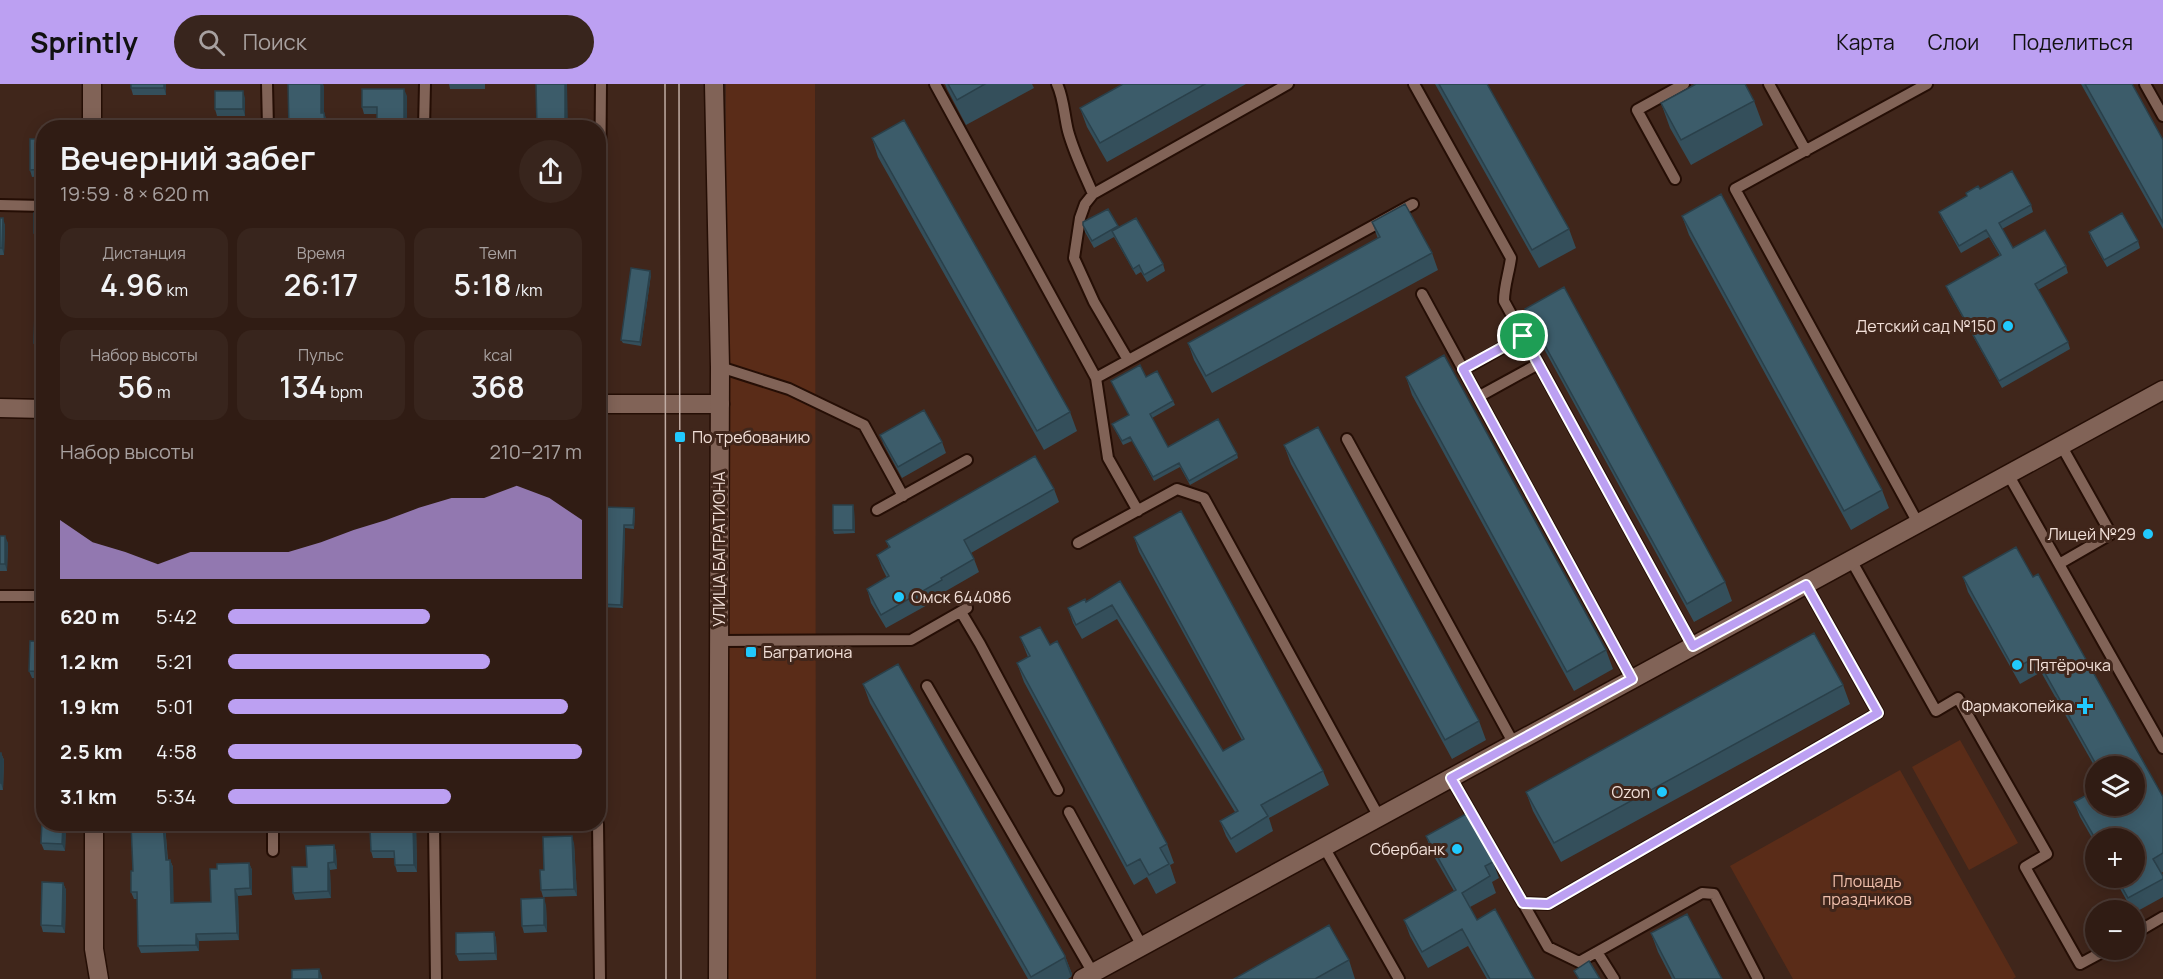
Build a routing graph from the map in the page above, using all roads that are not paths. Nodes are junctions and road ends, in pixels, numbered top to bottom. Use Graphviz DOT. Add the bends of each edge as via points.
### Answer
graph roads {
  1 [pos="92,84"];
  2 [pos="267,84"];
  3 [pos="425,84"];
  4 [pos="601,84"];
  5 [pos="714,84"];
  6 [pos="935,84"];
  7 [pos="1057,84"];
  8 [pos="1288,84"];
  9 [pos="1414,84"];
  10 [pos="1684,84"];
  11 [pos="1769,84"];
  12 [pos="1927,84"];
  13 [pos="2145,84"];
  14 [pos="2163,116"];
  15 [pos="92,120"];
  16 [pos="268,120"];
  17 [pos="424,120"];
  18 [pos="600,120"];
  19 [pos="1806,151"];
  20 [pos="1675,179"];
  21 [pos="1093,194"];
  22 [pos="1413,204"];
  23 [pos="0,205"];
  24 [pos="36,206"];
  25 [pos="1422,294"];
  26 [pos="1523,336"];
  27 [pos="1128,360"];
  28 [pos="1538,364"];
  29 [pos="720,368"];
  30 [pos="1463,369"];
  31 [pos="1096,378"];
  32 [pos="2163,390"];
  33 [pos="1478,397"];
  34 [pos="720,404"];
  35 [pos="606,405"];
  36 [pos="0,408"];
  37 [pos="36,409"];
  38 [pos="1347,439"];
  39 [pos="2061,446"];
  40 [pos="967,459"];
  41 [pos="2008,474"];
  42 [pos="903,496"];
  43 [pos="877,510"];
  44 [pos="1138,511"];
  45 [pos="1918,524"];
  46 [pos="1078,543"];
  47 [pos="1851,560"];
  48 [pos="2059,564"];
  49 [pos="1806,585"];
  50 [pos="0,596"];
  51 [pos="36,596"];
  52 [pos="719,641"];
  53 [pos="1693,646"];
  54 [pos="1632,679"];
  55 [pos="927,686"];
  56 [pos="1514,744"];
  57 [pos="2163,748"];
  58 [pos="1451,778"];
  59 [pos="1058,790"];
  60 [pos="1069,812"];
  61 [pos="1379,817"];
  62 [pos="94,831"];
  63 [pos="273,831"];
  64 [pos="434,831"];
  65 [pos="598,831"];
  66 [pos="1324,847"];
  67 [pos="273,851"];
  68 [pos="1523,903"];
  69 [pos="2163,917"];
  70 [pos="2145,928"];
  71 [pos="1142,946"];
  72 [pos="1598,952"];
  73 [pos="2087,960"];
  74 [pos="1087,976"];
  75 [pos="99,979"];
  76 [pos="436,979"];
  77 [pos="600,979"];
  78 [pos="718,979"];
  79 [pos="1399,979"];
  80 [pos="1614,979"];
  81 [pos="1758,979"];
  1 -- 15 [label="street"];
  2 -- 16 [label="lane"];
  3 -- 17 [label="lane"];
  4 -- 18 [label="lane"];
  5 -- 29 [label="street, УЛИЦА БАГРАТИОНА"];
  6 -- 31 [label="lane"];
  7 -- 21 [label="lane" via="1073,148"];
  8 -- 21 [label="lane"];
  9 -- 26 [label="lane" via="1511,258 1504,301"];
  10 -- 20 [label="lane" via="1637,110"];
  11 -- 19 [label="lane"];
  12 -- 19 [label="lane"];
  13 -- 14 [label="lane"];
  19 -- 45 [label="lane" via="1735,189"];
  21 -- 27 [label="lane" via="1080,218 1074,258"];
  22 -- 27 [label="lane"];
  23 -- 24 [label="lane"];
  25 -- 30 [label="lane"];
  26 -- 28 [label="lane"];
  26 -- 30 [label="lane"];
  27 -- 31 [label="lane"];
  28 -- 33 [label="lane"];
  28 -- 53 [label="lane"];
  29 -- 34 [label="street, УЛИЦА БАГРАТИОНА"];
  29 -- 42 [label="lane" via="789,389 864,425"];
  30 -- 33 [label="lane"];
  31 -- 44 [label="lane" via="1108,458"];
  32 -- 39 [label="street"];
  33 -- 54 [label="lane"];
  34 -- 35 [label="street"];
  34 -- 52 [label="street, УЛИЦА БАГРАТИОНА"];
  36 -- 37 [label="street"];
  38 -- 56 [label="lane"];
  39 -- 41 [label="street"];
  39 -- 48 [label="lane" via="2111,534"];
  40 -- 42 [label="lane"];
  41 -- 45 [label="street"];
  41 -- 48 [label="lane"];
  42 -- 43 [label="lane"];
  44 -- 46 [label="lane"];
  44 -- 61 [label="lane" via="1177,489 1204,498"];
  45 -- 47 [label="street"];
  47 -- 49 [label="street"];
  47 -- 73 [label="lane" via="1936,711 1958,698 2047,854 2025,867 2080,964"];
  48 -- 57 [label="lane"];
  49 -- 53 [label="street"];
  49 -- 68 [label="lane" via="1878,713 1548,904"];
  50 -- 51 [label="lane"];
  52 -- 59 [label="lane" via="911,640 964,610"];
  52 -- 78 [label="street, УЛИЦА БАГРАТИОНА"];
  53 -- 54 [label="street"];
  54 -- 56 [label="street"];
  55 -- 74 [label="lane"];
  56 -- 58 [label="street"];
  58 -- 61 [label="street"];
  58 -- 68 [label="lane"];
  60 -- 71 [label="lane"];
  61 -- 66 [label="street"];
  62 -- 75 [label="street" via="94,949"];
  63 -- 67 [label="lane"];
  64 -- 76 [label="lane"];
  65 -- 77 [label="lane"];
  66 -- 71 [label="street"];
  66 -- 79 [label="lane"];
  68 -- 72 [label="lane" via="1548,947 1579,962"];
  69 -- 70 [label="lane"];
  71 -- 74 [label="street"];
  72 -- 80 [label="lane"];
  72 -- 81 [label="lane" via="1702,893 1714,894"];
}
